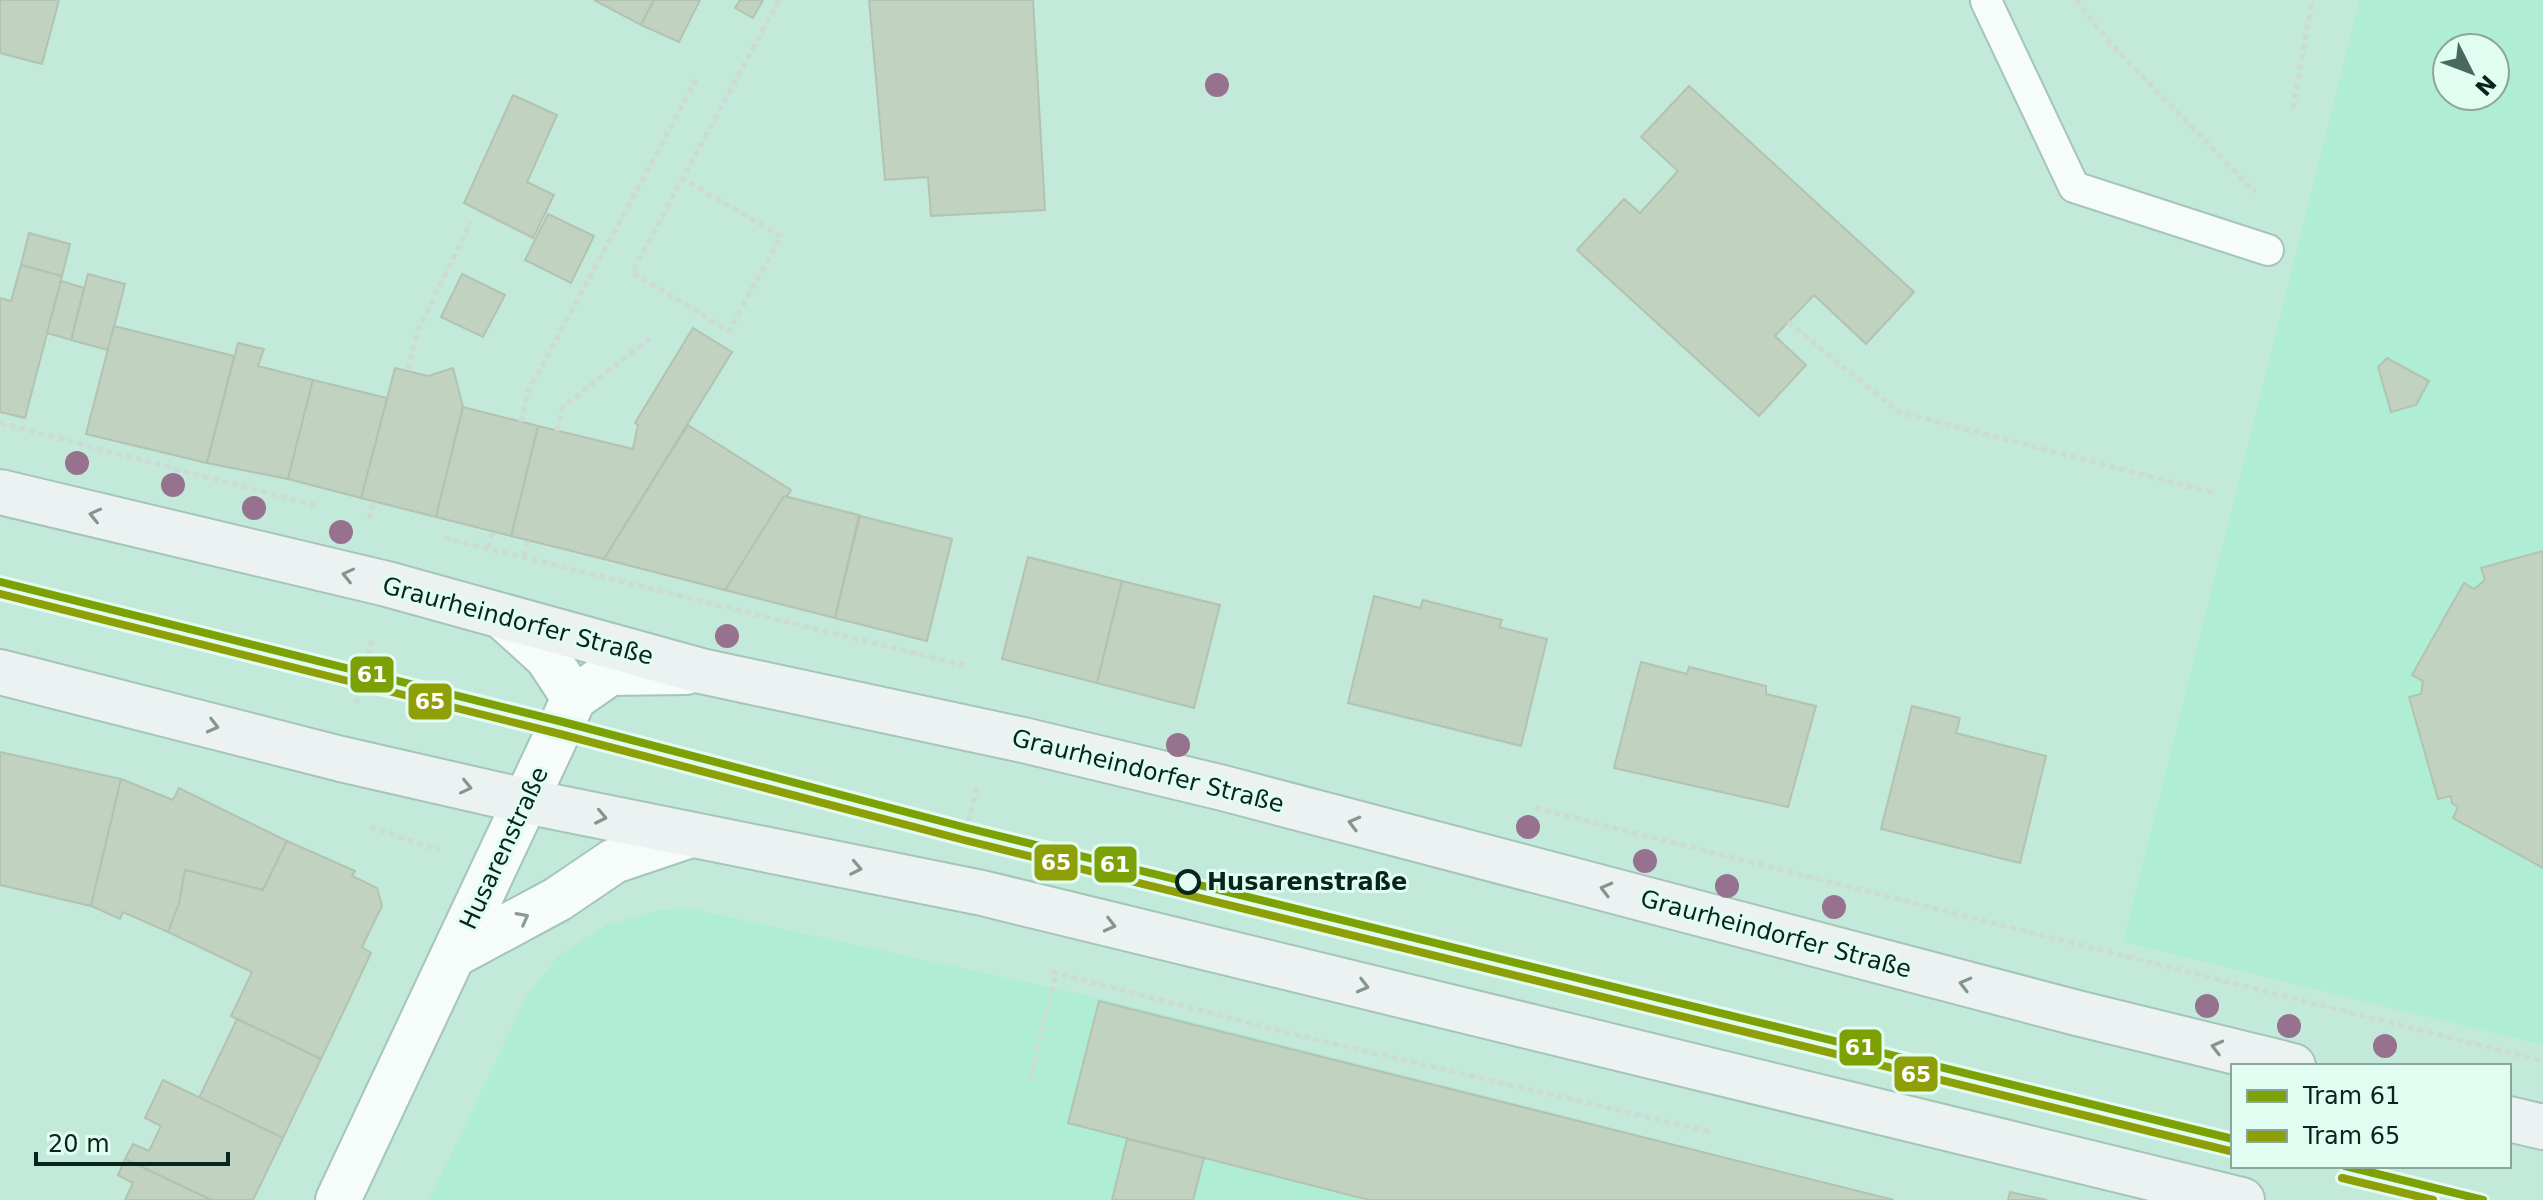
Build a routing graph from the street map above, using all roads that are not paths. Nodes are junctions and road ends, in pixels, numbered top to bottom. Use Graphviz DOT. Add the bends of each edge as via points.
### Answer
graph roads {
  1 [pos="1986,1"];
  2 [pos="2268,250"];
  3 [pos="0,492"];
  4 [pos="504,618"];
  5 [pos="701,671"];
  6 [pos="0,672"];
  7 [pos="574,698"];
  8 [pos="525,801"];
  9 [pos="691,835"];
  10 [pos="454,955"];
  11 [pos="2285,1064"];
  12 [pos="2511,1119"];
  13 [pos="2543,1127"];
  14 [pos="2222,1198"];
  15 [pos="338,1200"];
  1 -- 2 [label="lane" via="2074,187"];
  4 -- 3 [label="main road, Graurheindorfer Straße, one-way" via="387,584"];
  4 -- 5 [label="main road, Graurheindorfer Straße"];
  4 -- 7 [label="street" via="547,657"];
  5 -- 7 [label="street, Husarenstraße" via="610,673"];
  11 -- 5 [label="main road, Graurheindorfer Straße, one-way" via="1223,788"];
  6 -- 8 [label="main road, one-way"];
  7 -- 8 [label="street, Husarenstraße"];
  8 -- 9 [label="main road, one-way"];
  8 -- 10 [label="street, Husarenstraße"];
  10 -- 9 [label="street, Husarenstraße, one-way" via="558,899 614,861"];
  9 -- 14 [label="main road, one-way" via="982,893"];
  10 -- 15 [label="street, Husarenstraße"];
  12 -- 13 [label="main road"];
}
